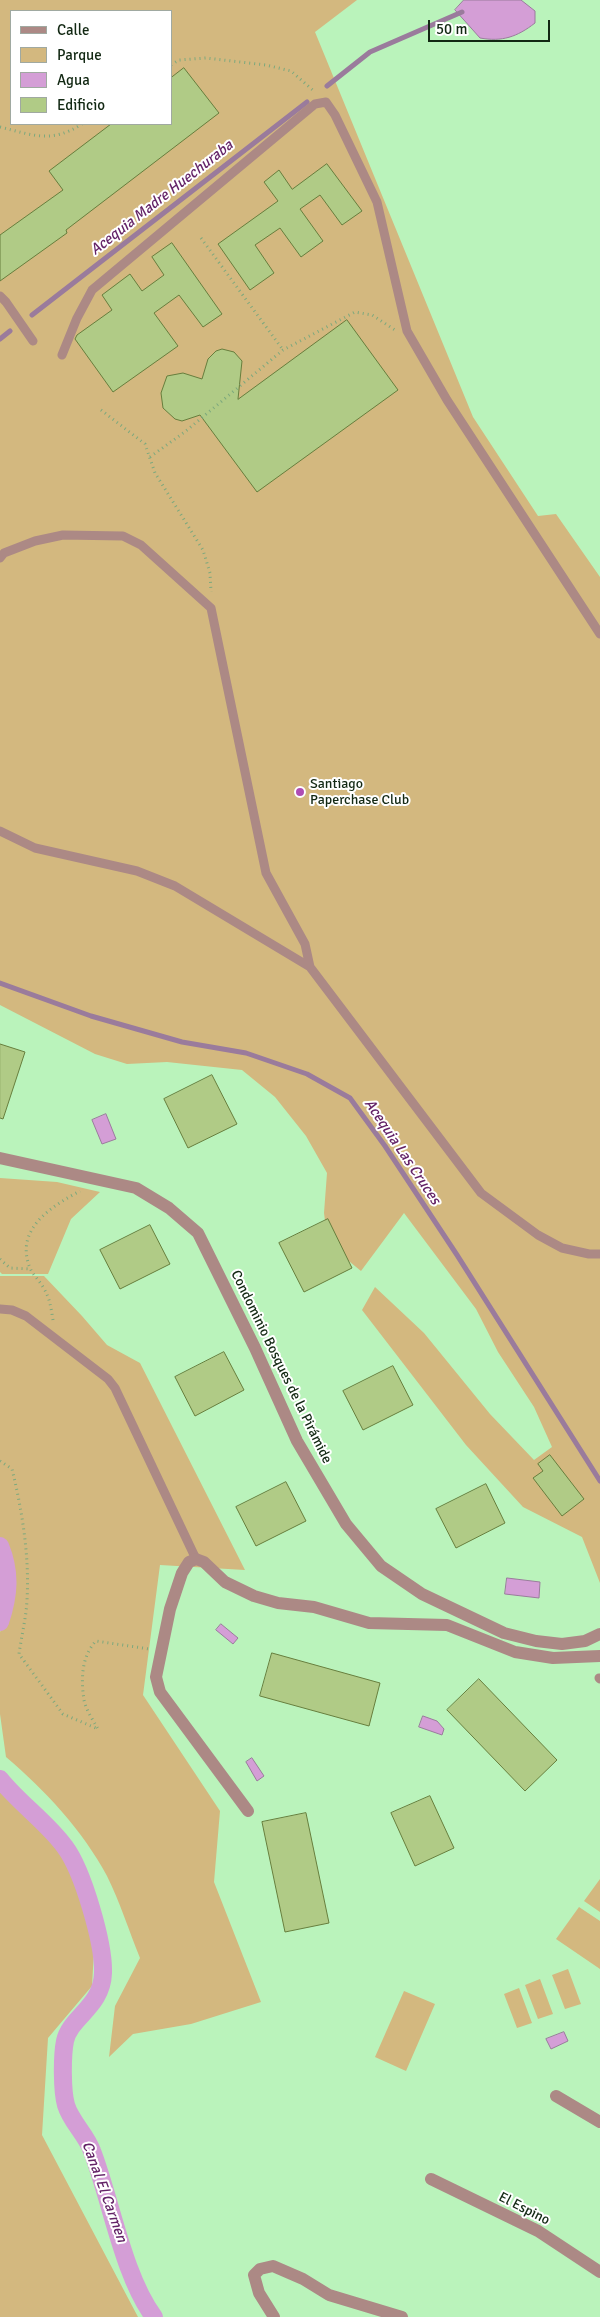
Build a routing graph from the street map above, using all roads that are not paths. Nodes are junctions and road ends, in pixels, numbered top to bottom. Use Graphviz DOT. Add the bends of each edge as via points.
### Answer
graph roads {
  1 [pos="0,296"];
  2 [pos="34,341"];
  3 [pos="62,355"];
  4 [pos="0,558"];
  5 [pos="600,634"];
  6 [pos="0,831"];
  7 [pos="310,967"];
  8 [pos="0,1158"];
  9 [pos="600,1254"];
  10 [pos="0,1309"];
  11 [pos="196,1559"];
  12 [pos="600,1634"];
  13 [pos="600,1656"];
  14 [pos="248,1811"];
  15 [pos="556,2096"];
  16 [pos="600,2122"];
  17 [pos="431,2180"];
  18 [pos="600,2272"];
  19 [pos="274,2317"];
  20 [pos="402,2317"];
  1 -- 2 [label="lane"];
  3 -- 5 [label="lane" via="92,290 315,104 326,102 376,202 407,331 447,400"];
  4 -- 7 [label="lane" via="35,541 63,535 123,536 141,545 212,608 266,873 305,944"];
  6 -- 7 [label="lane" via="35,848 137,871 175,886"];
  7 -- 9 [label="lane" via="481,1193 562,1248"];
  8 -- 12 [label="street, Condominio Bosques de la Pirámide" via="136,1188 169,1208 198,1233 297,1441 346,1524 381,1566 422,1594 504,1633 562,1644 585,1641"];
  10 -- 11 [label="lane" via="26,1316 108,1379"];
  11 -- 13 [label="street" via="204,1562 225,1582 278,1603 314,1607 369,1623 447,1625 515,1652 553,1658"];
  11 -- 14 [label="street" via="189,1562 182,1573 156,1677 160,1692"];
  15 -- 16 [label="street"];
  17 -- 18 [label="street, El Espino" via="538,2231"];
  19 -- 20 [label="street" via="259,2294 254,2275 260,2269 273,2266 303,2278 329,2295"];
}
